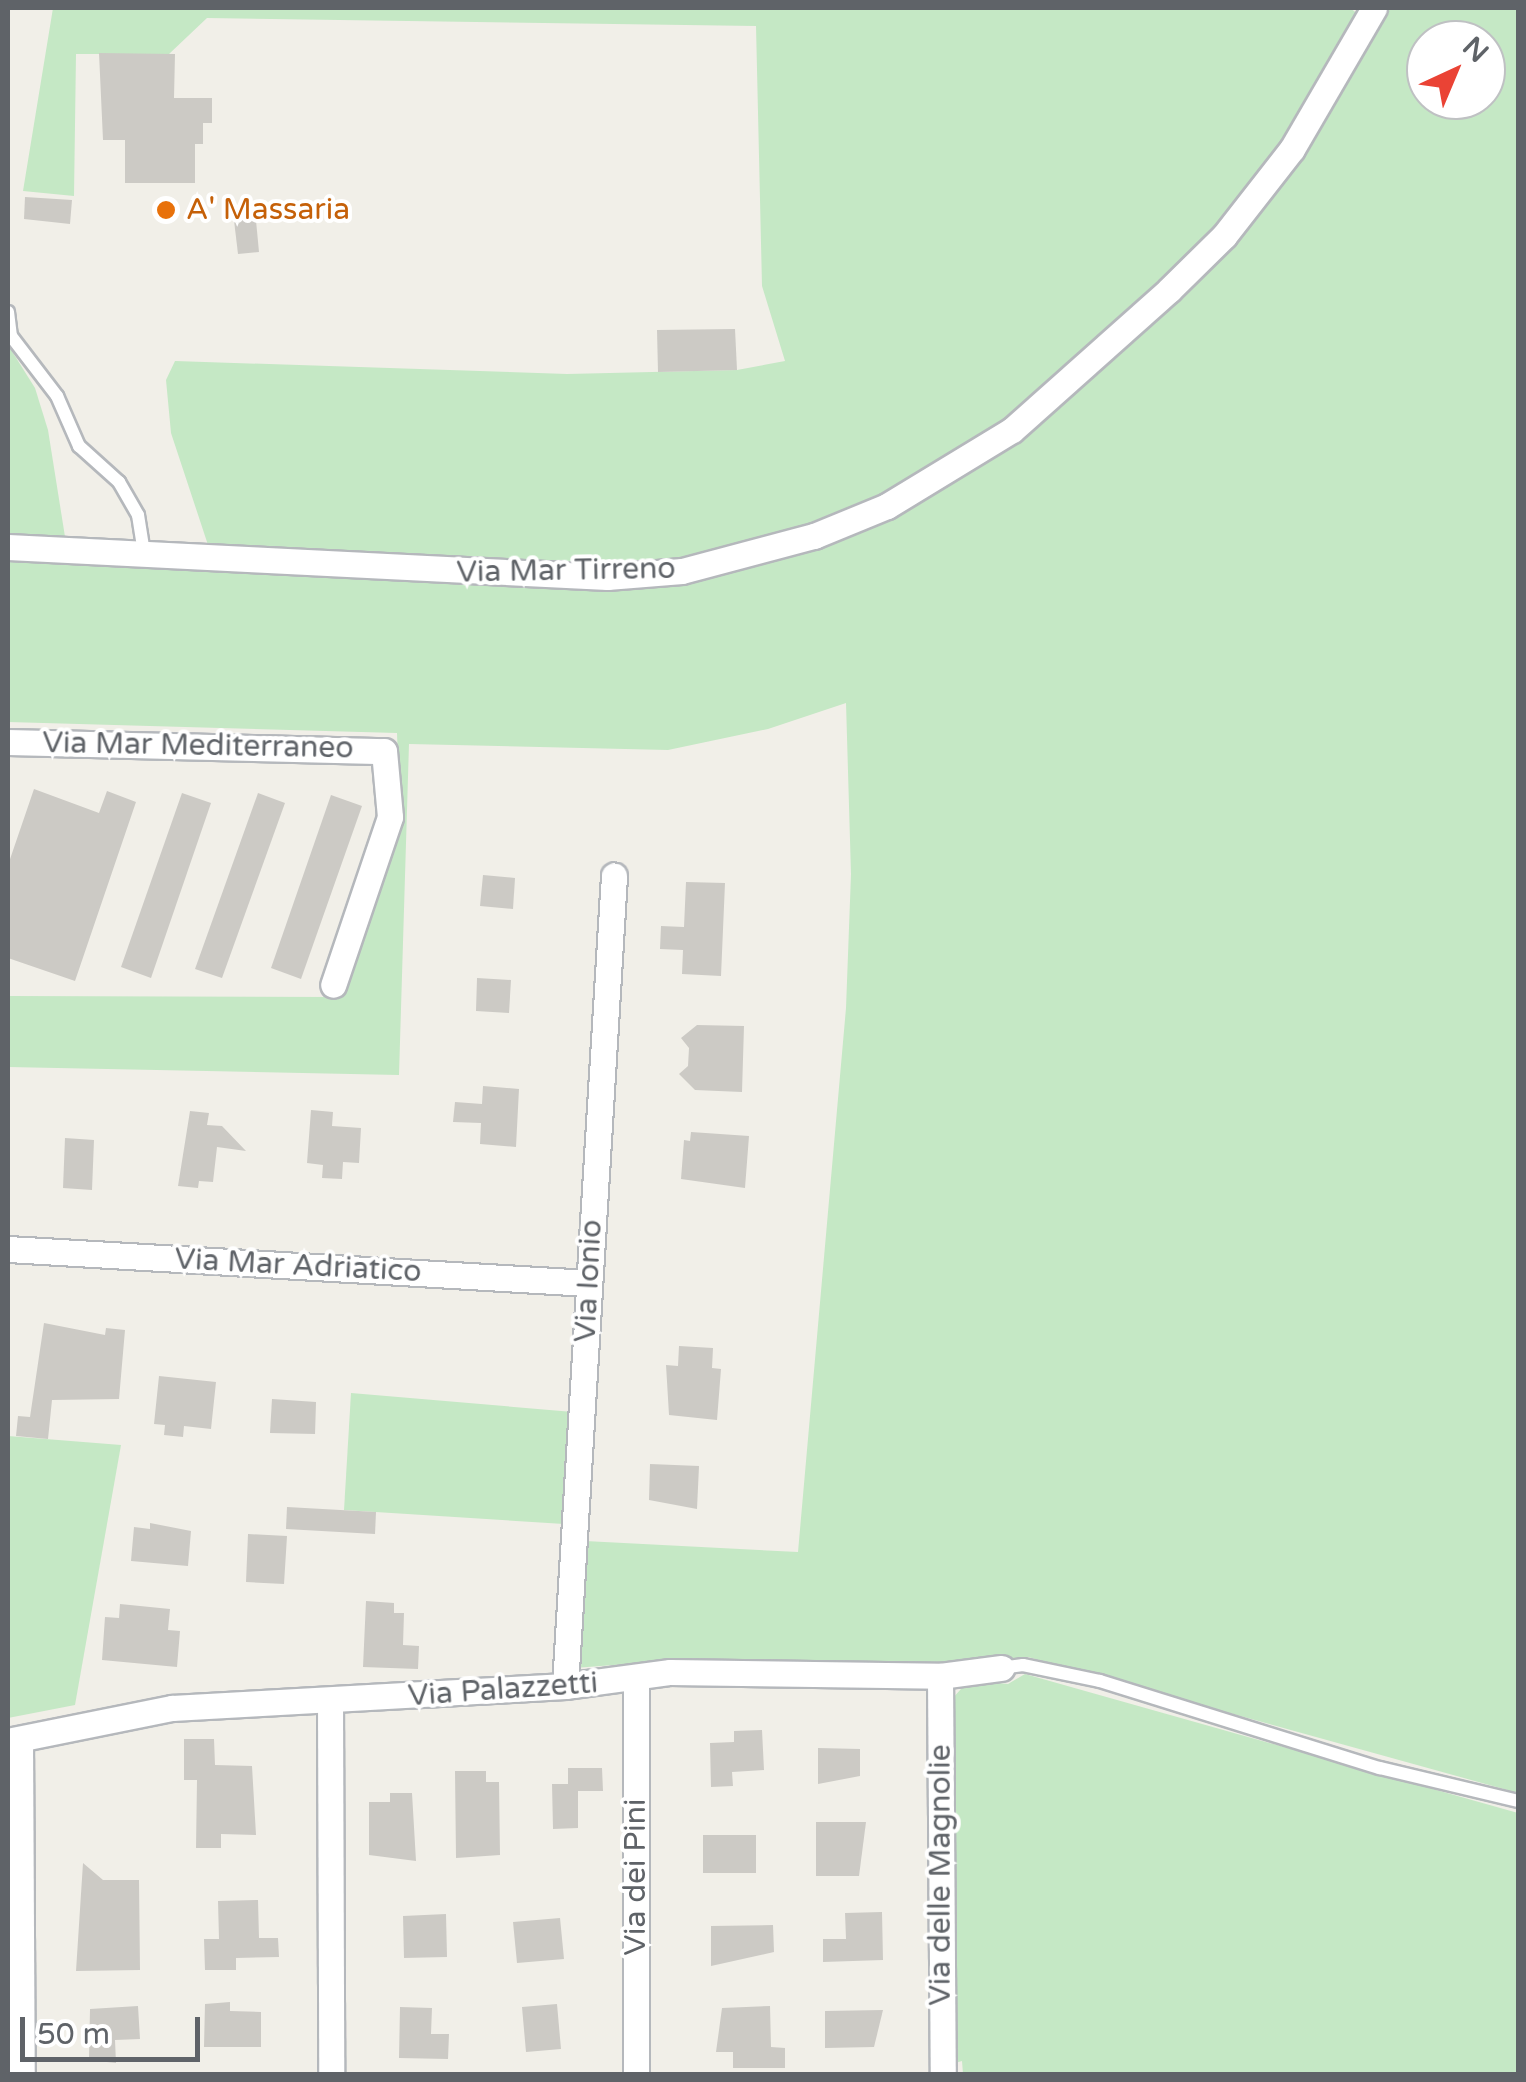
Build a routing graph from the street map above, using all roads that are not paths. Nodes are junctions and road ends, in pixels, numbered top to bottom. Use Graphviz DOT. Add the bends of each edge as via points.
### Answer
graph roads {
  1 [pos="1374,8"];
  2 [pos="8,312"];
  3 [pos="8,548"];
  4 [pos="144,553"];
  5 [pos="8,742"];
  6 [pos="614,876"];
  7 [pos="332,984"];
  8 [pos="8,1249"];
  9 [pos="588,1284"];
  10 [pos="1001,1668"];
  11 [pos="940,1676"];
  12 [pos="636,1679"];
  13 [pos="565,1686"];
  14 [pos="330,1702"];
  15 [pos="14,1741"];
  16 [pos="1518,1801"];
  17 [pos="22,2074"];
  18 [pos="331,2074"];
  19 [pos="636,2074"];
  20 [pos="943,2074"];
  1 -- 4 [label="street, Via Mar Tirreno" via="1322,104 1224,236 1012,430 887,506 733,561 606,577"];
  2 -- 4 [label="lane" via="12,336 57,396 78,446 119,482 138,515"];
  3 -- 4 [label="street, Via Mar Tirreno"];
  5 -- 7 [label="street, Via Mar Mediterraneo" via="384,751 390,816"];
  6 -- 9 [label="street, Via Ionio"];
  8 -- 9 [label="street, Via Mar Adriatico"];
  9 -- 13 [label="street, Via Ionio"];
  10 -- 11 [label="street, Via Palazzetti"];
  10 -- 16 [label="lane" via="1023,1665 1100,1681 1380,1768"];
  11 -- 12 [label="street, Via Palazzetti" via="670,1672"];
  11 -- 20 [label="street, Via delle Magnolie"];
  12 -- 13 [label="street, Via Palazzetti"];
  12 -- 19 [label="street, Via dei Pini"];
  13 -- 14 [label="street, Via Palazzetti"];
  14 -- 15 [label="street, Via Palazzetti" via="172,1708"];
  14 -- 18 [label="street"];
  15 -- 17 [label="street"];
}
